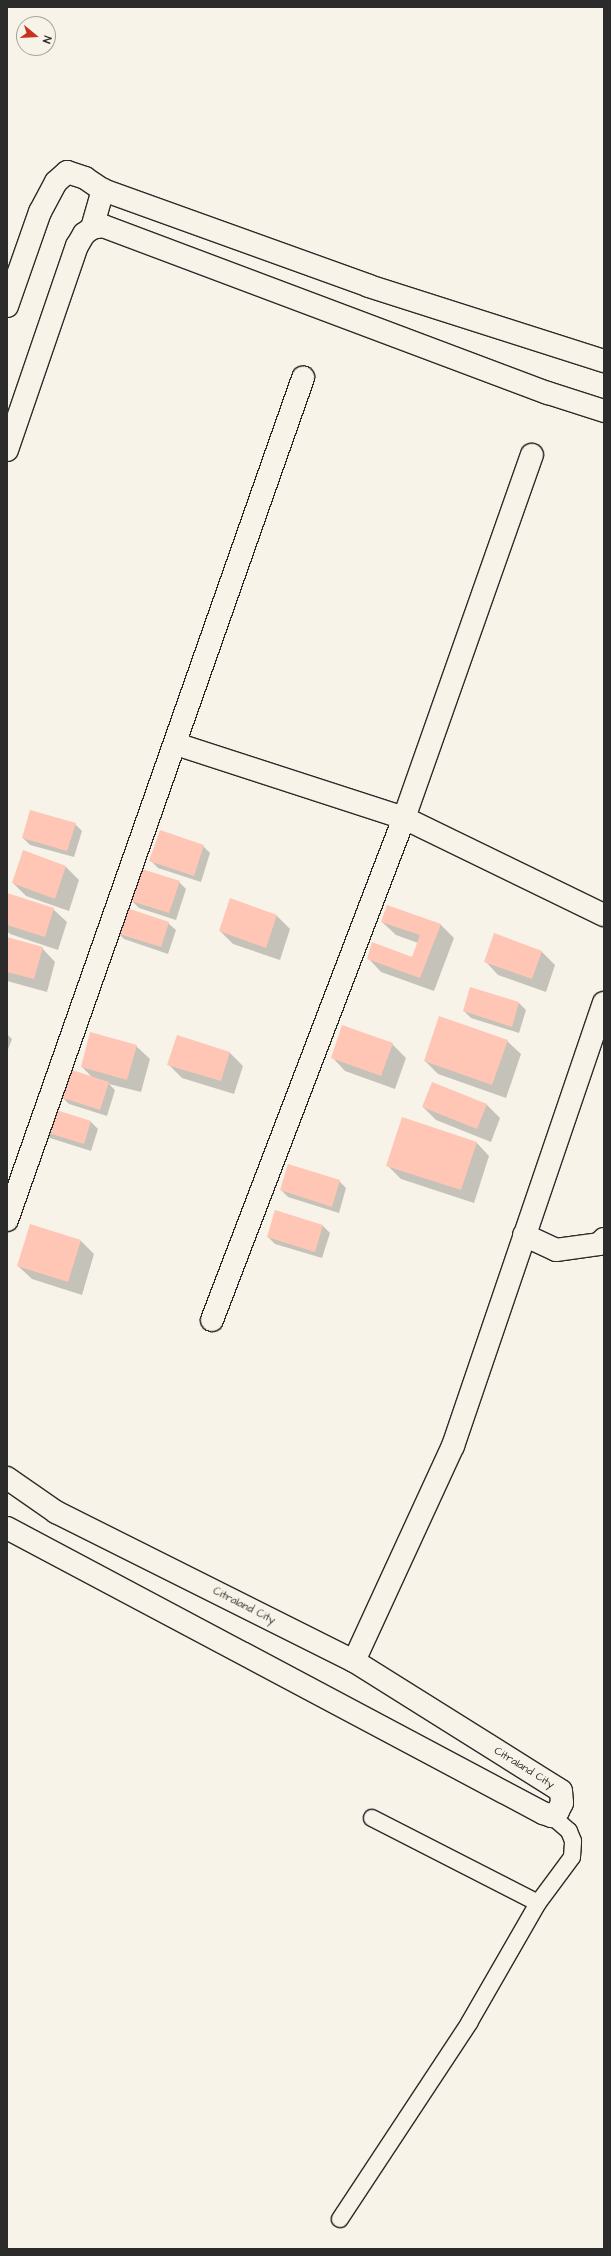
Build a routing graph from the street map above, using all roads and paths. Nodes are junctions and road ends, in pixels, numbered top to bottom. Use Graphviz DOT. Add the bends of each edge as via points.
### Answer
graph roads {
  1 [pos="103,190"];
  2 [pos="92,228"];
  3 [pos="7,306"];
  4 [pos="604,361"];
  5 [pos="303,378"];
  6 [pos="604,411"];
  7 [pos="7,450"];
  8 [pos="532,455"];
  9 [pos="176,744"];
  10 [pos="404,818"];
  11 [pos="604,915"];
  12 [pos="604,1003"];
  13 [pos="7,1220"];
  14 [pos="524,1235"];
  15 [pos="604,1239"];
  16 [pos="212,1320"];
  17 [pos="7,1478"];
  18 [pos="7,1528"];
  19 [pos="354,1661"];
  20 [pos="552,1816"];
  21 [pos="372,1818"];
  22 [pos="538,1903"];
  23 [pos="340,2219"];
  1 -- 2 [label="street"];
  1 -- 3 [label="street" via="85,178 67,172 56,182 40,212"];
  1 -- 4 [label="street" via="369,286"];
  2 -- 6 [label="street" via="103,226 123,233 548,393"];
  2 -- 7 [label="street" via="84,234 77,246"];
  5 -- 9 [label="street"];
  8 -- 10 [label="street"];
  9 -- 10 [label="street"];
  9 -- 13 [label="street"];
  10 -- 11 [label="street"];
  10 -- 16 [label="street"];
  12 -- 14 [label="street"];
  14 -- 15 [label="street" via="556,1250 599,1244"];
  14 -- 19 [label="street" via="453,1446"];
  17 -- 19 [label="street, Citraland City" via="56,1512"];
  18 -- 20 [label="street"];
  19 -- 20 [label="street, Citraland City" via="562,1791 562,1803"];
  20 -- 22 [label="lane" via="569,1831 573,1841 572,1857"];
  21 -- 22 [label="lane"];
  22 -- 23 [label="lane" via="469,2023"];
}
